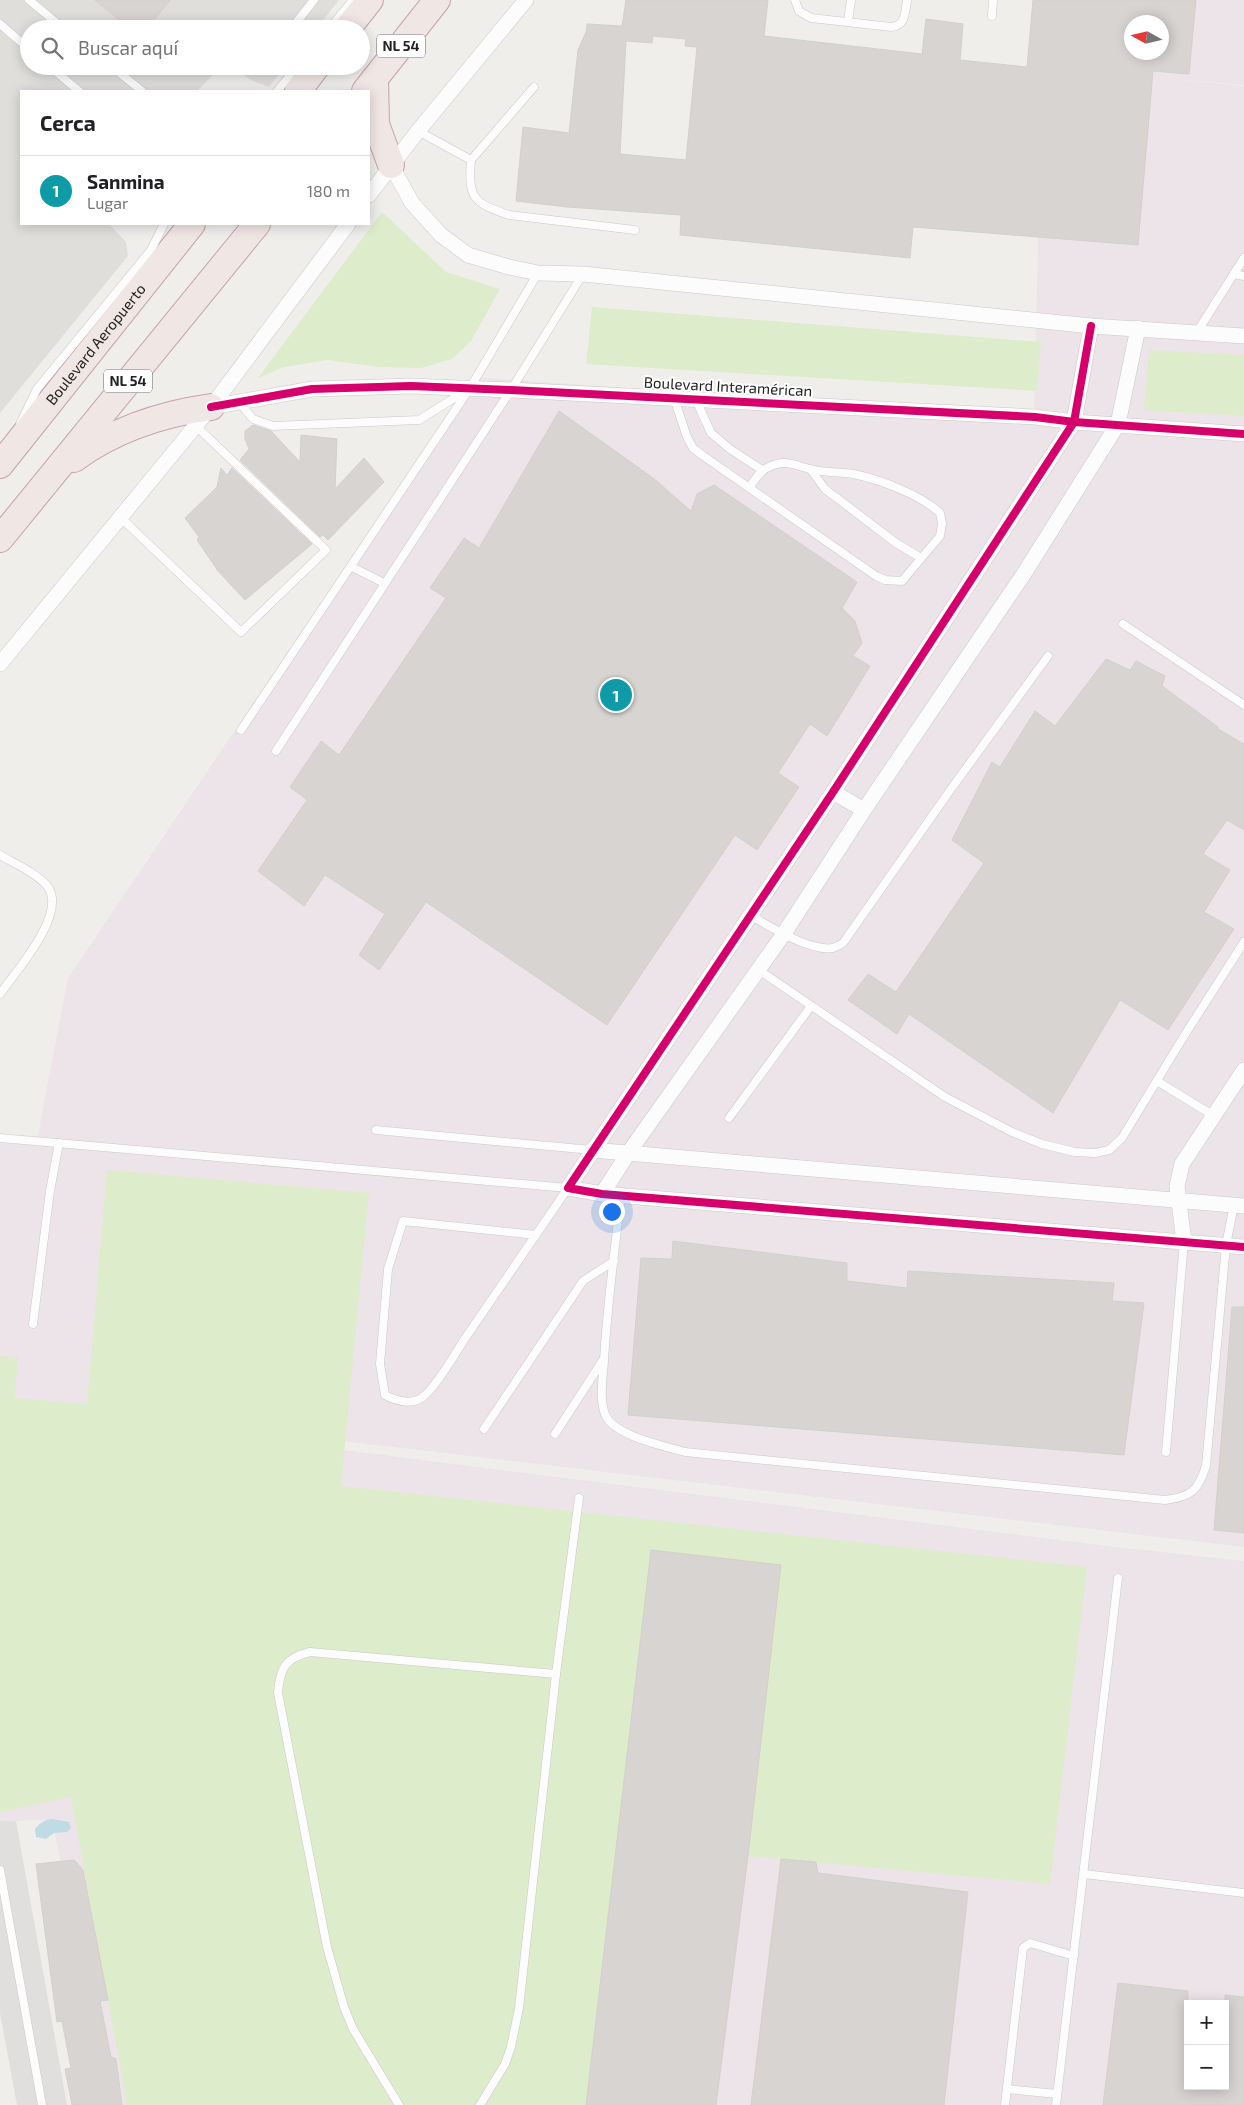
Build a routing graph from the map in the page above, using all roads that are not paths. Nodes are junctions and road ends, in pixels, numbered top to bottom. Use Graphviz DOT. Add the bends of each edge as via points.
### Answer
graph roads {
  1 [pos="29,0"];
  2 [pos="314,0"];
  3 [pos="353,0"];
  4 [pos="370,0"];
  5 [pos="437,0"];
  6 [pos="526,0"];
  7 [pos="795,0"];
  8 [pos="851,0"];
  9 [pos="907,0"];
  10 [pos="993,0"];
  11 [pos="992,16"];
  12 [pos="53,20"];
  13 [pos="298,20"];
  14 [pos="336,20"];
  15 [pos="354,20"];
  16 [pos="848,22"];
  17 [pos="0,24"];
  18 [pos="20,41"];
  19 [pos="60,75"];
  20 [pos="122,75"];
  21 [pos="290,75"];
  22 [pos="310,75"];
  23 [pos="370,85"];
  24 [pos="534,87"];
  25 [pos="78,90"];
  26 [pos="141,90"];
  27 [pos="278,90"];
  28 [pos="299,90"];
  29 [pos="418,131"];
  30 [pos="471,160"];
  31 [pos="391,165"];
  32 [pos="370,195"];
  33 [pos="164,225"];
  34 [pos="191,225"];
  35 [pos="256,225"];
  36 [pos="347,225"];
  37 [pos="635,230"];
  38 [pos="1244,258"];
  39 [pos="538,273"];
  40 [pos="583,274"];
  41 [pos="1234,274"];
  42 [pos="1244,276"];
  43 [pos="1091,326"];
  44 [pos="1138,328"];
  45 [pos="1197,332"];
  46 [pos="1244,336"];
  47 [pos="470,388"];
  48 [pos="511,390"];
  49 [pos="674,398"];
  50 [pos="696,400"];
  51 [pos="239,402"];
  52 [pos="203,417"];
  53 [pos="1074,422"];
  54 [pos="1118,424"];
  55 [pos="1244,434"];
  56 [pos="7,456"];
  57 [pos="762,470"];
  58 [pos="811,470"];
  59 [pos="43,485"];
  60 [pos="749,488"];
  61 [pos="120,518"];
  62 [pos="0,539"];
  63 [pos="921,558"];
  64 [pos="352,567"];
  65 [pos="384,583"];
  66 [pos="1124,624"];
  67 [pos="1048,656"];
  68 [pos="0,664"];
  69 [pos="1244,705"];
  70 [pos="241,730"];
  71 [pos="276,751"];
  72 [pos="833,792"];
  73 [pos="864,810"];
  74 [pos="0,855"];
  75 [pos="750,915"];
  76 [pos="783,935"];
  77 [pos="1244,942"];
  78 [pos="759,970"];
  79 [pos="0,994"];
  80 [pos="811,1006"];
  81 [pos="1244,1070"];
  82 [pos="1157,1081"];
  83 [pos="1214,1116"];
  84 [pos="729,1118"];
  85 [pos="376,1130"];
  86 [pos="0,1138"];
  87 [pos="59,1143"];
  88 [pos="592,1150"];
  89 [pos="629,1152"];
  90 [pos="568,1188"];
  91 [pos="602,1194"];
  92 [pos="622,1194"];
  93 [pos="1179,1199"];
  94 [pos="1239,1205"];
  95 [pos="536,1235"];
  96 [pos="1184,1242"];
  97 [pos="1226,1245"];
  98 [pos="1244,1247"];
  99 [pos="614,1261"];
  100 [pos="33,1324"];
  101 [pos="604,1358"];
  102 [pos="484,1429"];
  103 [pos="555,1434"];
  104 [pos="1166,1452"];
  105 [pos="579,1498"];
  106 [pos="1118,1578"];
  107 [pos="556,1674"];
  108 [pos="0,1870"];
  109 [pos="1084,1874"];
  110 [pos="1244,1893"];
  111 [pos="1074,1956"];
  112 [pos="1007,2089"];
  113 [pos="1057,2094"];
  114 [pos="42,2105"];
  115 [pos="399,2105"];
  116 [pos="480,2105"];
  117 [pos="1005,2105"];
  118 [pos="1056,2105"];
  1 -- 12 [label="lane"];
  2 -- 13 [label="lane"];
  3 -- 14 [label="lane"];
  4 -- 15 [label="highway"];
  5 -- 23 [label="highway, NL 54"];
  6 -- 29 [label="street"];
  7 -- 16 [label="lane" via="804,15"];
  8 -- 16 [label="lane"];
  9 -- 16 [label="lane" via="903,21 895,26"];
  10 -- 11 [label="lane"];
  17 -- 18 [label="lane"];
  19 -- 25 [label="lane"];
  20 -- 26 [label="lane"];
  21 -- 27 [label="lane"];
  22 -- 28 [label="highway"];
  23 -- 31 [label="highway" via="376,124"];
  24 -- 30 [label="lane"];
  29 -- 30 [label="lane"];
  29 -- 31 [label="street"];
  30 -- 37 [label="lane" via="469,180 472,194 480,203 494,210"];
  31 -- 32 [label="street"];
  31 -- 39 [label="street" via="412,203 441,235 468,256"];
  33 -- 56 [label="lane" via="151,250 37,389"];
  34 -- 56 [label="highway, Boulevard Aeropuerto / NL 54"];
  35 -- 59 [label="highway, NL 54"];
  36 -- 52 [label="street"];
  38 -- 41 [label="lane"];
  39 -- 40 [label="street"];
  39 -- 47 [label="lane"];
  40 -- 43 [label="street"];
  40 -- 48 [label="lane"];
  41 -- 42 [label="lane"];
  41 -- 45 [label="lane"];
  43 -- 44 [label="street"];
  43 -- 53 [label="street"];
  44 -- 45 [label="street"];
  44 -- 54 [label="street"];
  45 -- 46 [label="street"];
  47 -- 48 [label="street, Boulevard Interamérican"];
  47 -- 51 [label="street, Boulevard Interamérican" via="312,389"];
  47 -- 51 [label="lane" via="419,420 273,426 252,419"];
  47 -- 64 [label="lane"];
  48 -- 49 [label="street, Boulevard Interamérican"];
  48 -- 65 [label="lane"];
  49 -- 50 [label="street, Boulevard Interamérican"];
  49 -- 60 [label="lane" via="693,448"];
  50 -- 53 [label="street, Boulevard Interamérican" via="1035,417"];
  50 -- 57 [label="lane" via="712,433"];
  51 -- 52 [label="street, Boulevard Interamérican"];
  52 -- 59 [label="highway" via="159,417 110,436"];
  52 -- 61 [label="street"];
  52 -- 61 [label="lane" via="326,550 241,632"];
  53 -- 54 [label="street, Boulevard Interamérican"];
  53 -- 72 [label="street"];
  54 -- 55 [label="street, Boulevard Interamérican"];
  54 -- 73 [label="street" via="1025,572"];
  57 -- 58 [label="lane" via="783,462"];
  57 -- 60 [label="lane"];
  58 -- 63 [label="lane" via="825,489"];
  58 -- 63 [label="lane" via="854,475 878,482 935,508 942,523 940,536"];
  59 -- 62 [label="highway, NL 54"];
  60 -- 63 [label="lane" via="885,580 902,581"];
  61 -- 68 [label="street"];
  64 -- 65 [label="lane"];
  64 -- 70 [label="lane"];
  65 -- 71 [label="lane"];
  66 -- 69 [label="lane"];
  67 -- 76 [label="lane" via="843,943 833,948 818,948"];
  72 -- 73 [label="street"];
  72 -- 75 [label="street"];
  73 -- 76 [label="street"];
  74 -- 79 [label="lane" via="39,878 52,897 46,927"];
  75 -- 76 [label="lane"];
  75 -- 88 [label="street"];
  76 -- 78 [label="street"];
  77 -- 82 [label="lane"];
  78 -- 80 [label="lane"];
  78 -- 89 [label="street"];
  80 -- 82 [label="lane" via="945,1097 1012,1132 1075,1152 1095,1154 1109,1150 1122,1138"];
  80 -- 84 [label="lane"];
  81 -- 83 [label="street"];
  82 -- 83 [label="lane"];
  83 -- 93 [label="street" via="1182,1164 1177,1186"];
  85 -- 88 [label="lane"];
  86 -- 87 [label="lane"];
  87 -- 90 [label="lane"];
  87 -- 100 [label="lane"];
  88 -- 89 [label="street"];
  88 -- 90 [label="street"];
  89 -- 91 [label="street"];
  89 -- 93 [label="street"];
  90 -- 91 [label="street"];
  90 -- 95 [label="lane"];
  91 -- 92 [label="street"];
  92 -- 96 [label="street"];
  92 -- 99 [label="lane"];
  93 -- 94 [label="street"];
  93 -- 96 [label="street"];
  94 -- 97 [label="lane"];
  95 -- 95 [label="lane" via="424,1397 409,1402 395,1401 385,1395 380,1364 388,1269 403,1221"];
  96 -- 97 [label="street"];
  96 -- 104 [label="lane"];
  97 -- 98 [label="street"];
  97 -- 101 [label="lane" via="1206,1466 1194,1492 1181,1498 1165,1500 685,1452 629,1434 609,1420 602,1391"];
  99 -- 101 [label="lane"];
  99 -- 102 [label="lane" via="583,1282"];
  101 -- 103 [label="lane"];
  105 -- 107 [label="lane"];
  106 -- 109 [label="lane"];
  107 -- 115 [label="lane" via="310,1652 299,1655 283,1667 279,1676 278,1693 326,1948 353,2029"];
  107 -- 116 [label="lane" via="519,2008 505,2064"];
  108 -- 114 [label="lane"];
  109 -- 110 [label="lane"];
  109 -- 111 [label="lane"];
  111 -- 112 [label="lane" via="1030,1943 1023,1948"];
  111 -- 113 [label="lane"];
  112 -- 113 [label="lane"];
  112 -- 117 [label="lane"];
  113 -- 118 [label="lane"];
}
